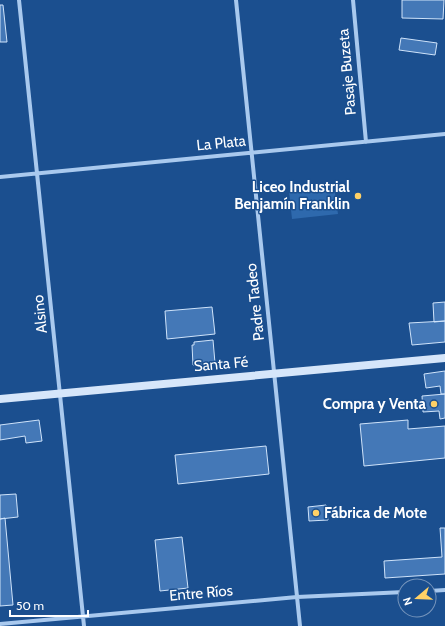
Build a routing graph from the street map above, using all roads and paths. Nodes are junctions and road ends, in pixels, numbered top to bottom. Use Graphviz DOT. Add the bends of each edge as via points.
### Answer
graph roads {
  1 [pos="19,0"];
  2 [pos="236,0"];
  3 [pos="353,0"];
  4 [pos="445,134"];
  5 [pos="366,142"];
  6 [pos="252,153"];
  7 [pos="38,173"];
  8 [pos="0,177"];
  9 [pos="445,358"];
  10 [pos="274,373"];
  11 [pos="60,393"];
  12 [pos="0,399"];
  13 [pos="397,592"];
  14 [pos="297,597"];
  15 [pos="83,616"];
  16 [pos="0,624"];
  17 [pos="84,626"];
  18 [pos="300,626"];
  1 -- 7 [label="street, Alsino"];
  2 -- 6 [label="street, Padre Tadeo"];
  3 -- 5 [label="street, Pasaje Buzeta"];
  4 -- 5 [label="street, La Plata"];
  5 -- 6 [label="street, La Plata"];
  6 -- 7 [label="street, La Plata"];
  6 -- 10 [label="street, Padre Tadeo"];
  7 -- 8 [label="street, La Plata"];
  7 -- 11 [label="street, Alsino"];
  9 -- 10 [label="street, Santa Fé"];
  10 -- 11 [label="street, Santa Fé"];
  10 -- 14 [label="street, Padre Tadeo"];
  11 -- 12 [label="street, Santa Fé"];
  11 -- 15 [label="street, Alsino"];
  13 -- 14 [label="street, Entre Ríos"];
  14 -- 15 [label="street, Entre Ríos"];
  14 -- 18 [label="street, Padre Tadeo"];
  15 -- 16 [label="street, Entre Ríos"];
  15 -- 17 [label="street, Alsino"];
}
